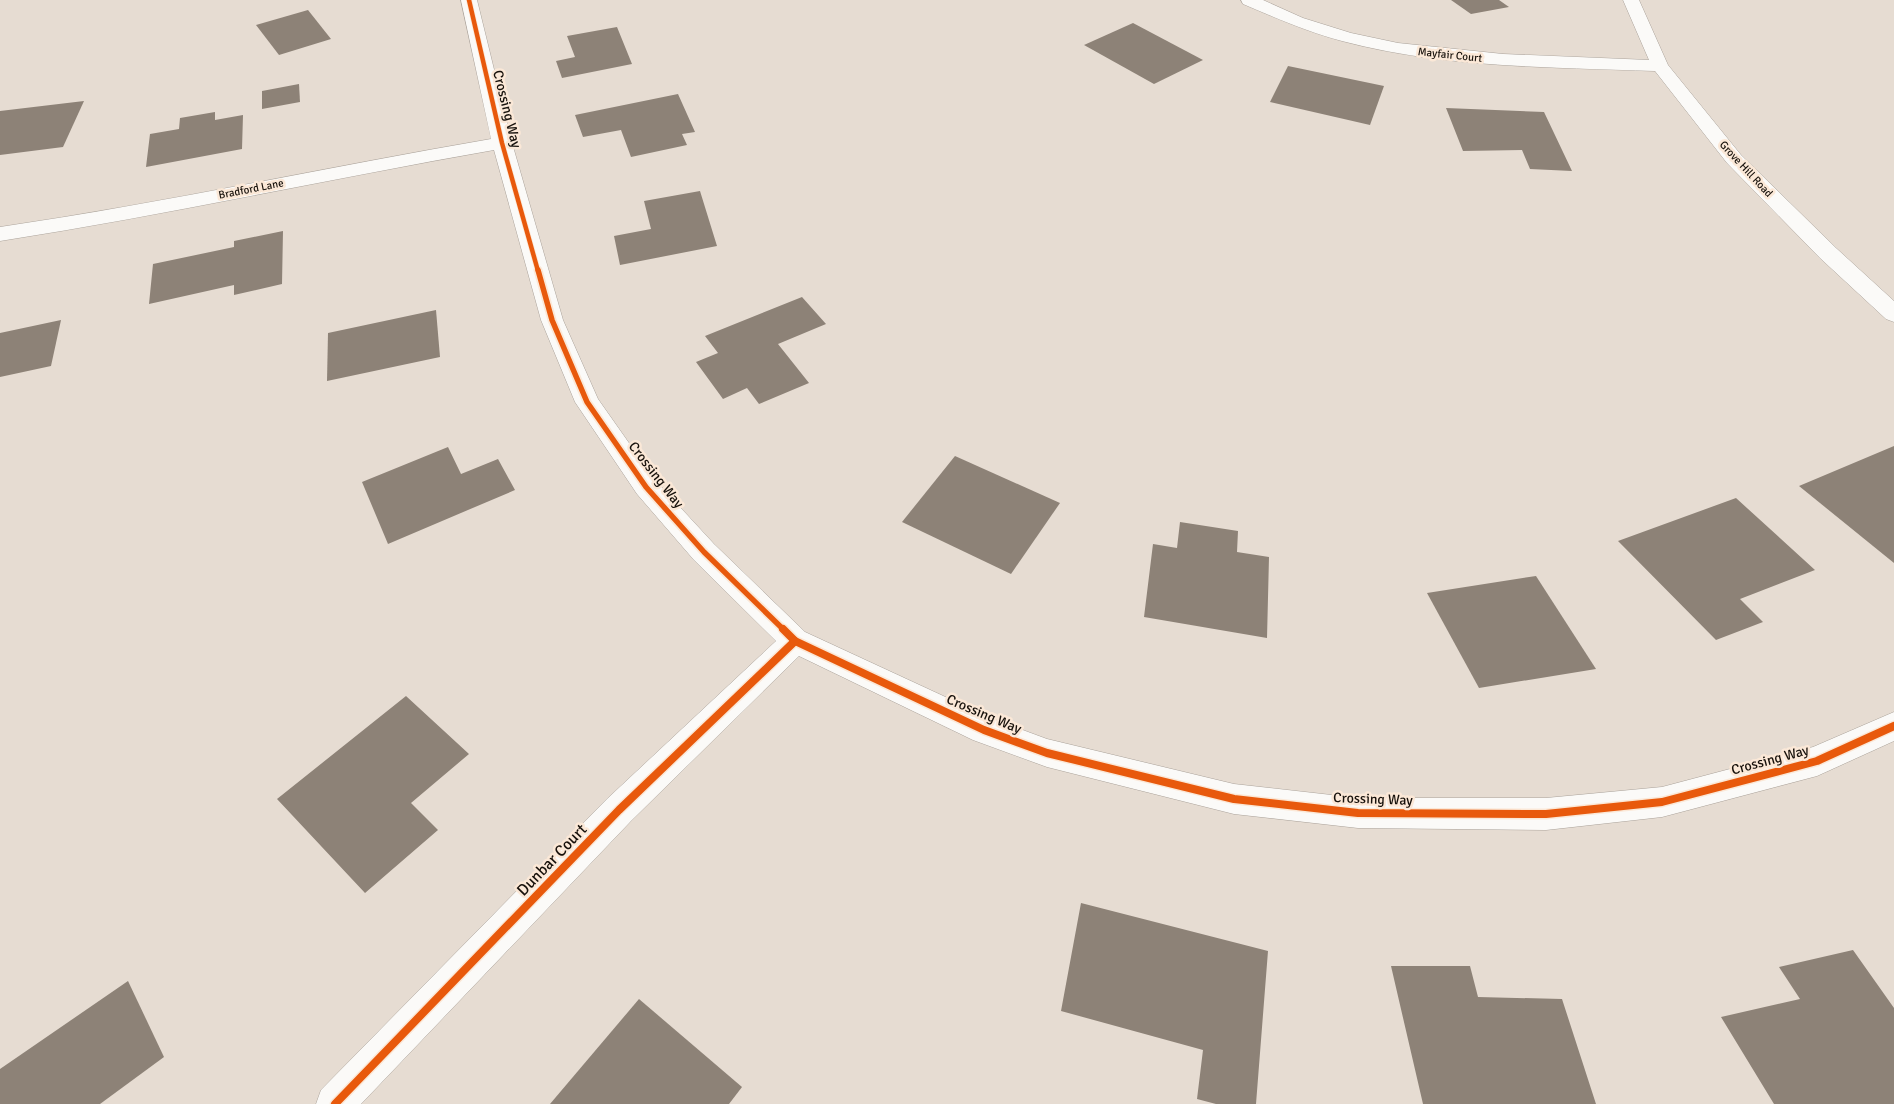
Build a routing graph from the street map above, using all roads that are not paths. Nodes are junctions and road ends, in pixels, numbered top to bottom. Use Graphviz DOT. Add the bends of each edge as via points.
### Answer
graph roads {
  1 [pos="469,0"];
  2 [pos="1248,0"];
  3 [pos="1631,0"];
  4 [pos="1660,66"];
  5 [pos="502,143"];
  6 [pos="0,234"];
  7 [pos="1894,314"];
  8 [pos="795,641"];
  9 [pos="1894,726"];
  10 [pos="335,1104"];
  1 -- 5 [label="street, Crossing Way"];
  2 -- 4 [label="street, Mayfair Court" via="1337,34 1410,51 1504,60"];
  3 -- 4 [label="street, Grove Hill Road"];
  4 -- 7 [label="street, Grove Hill Road" via="1734,159"];
  5 -- 6 [label="street, Bradford Lane"];
  5 -- 8 [label="street, Crossing Way" via="552,320 587,402 646,487 704,552"];
  8 -- 9 [label="street, Crossing Way" via="984,730 1047,753 1234,799 1358,814 1546,814 1662,802 1817,761"];
  8 -- 10 [label="street, Dunbar Court" via="619,810"];
}
